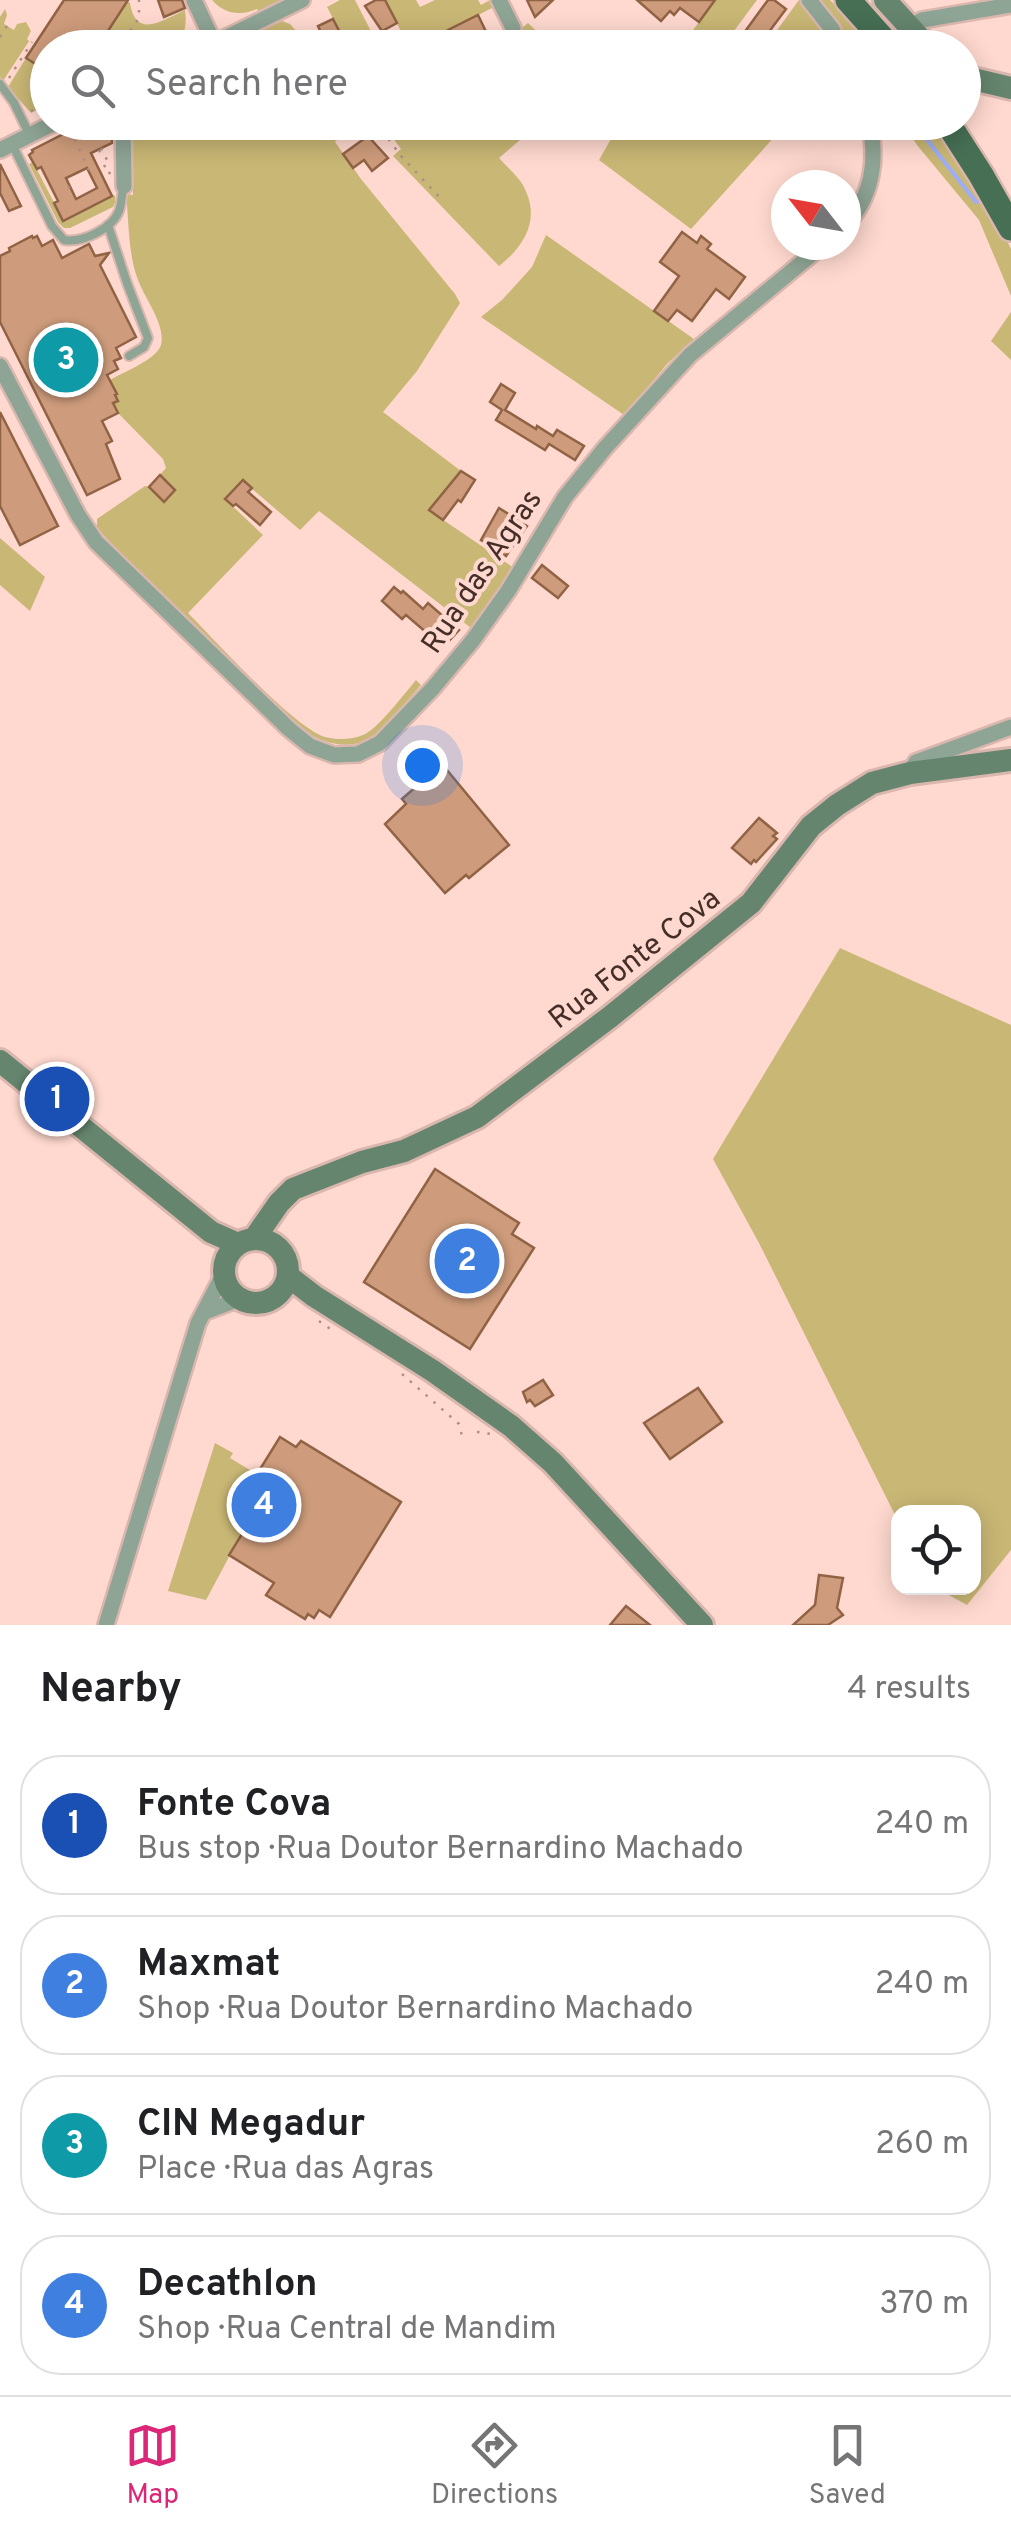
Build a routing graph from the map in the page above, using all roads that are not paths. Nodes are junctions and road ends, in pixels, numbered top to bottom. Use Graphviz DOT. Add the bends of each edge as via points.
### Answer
graph roads {
  1 [pos="194,0"];
  2 [pos="302,0"];
  3 [pos="499,0"];
  4 [pos="809,0"];
  5 [pos="848,0"];
  6 [pos="885,0"];
  7 [pos="1011,5"];
  8 [pos="910,26"];
  9 [pos="513,28"];
  10 [pos="204,30"];
  11 [pos="240,30"];
  12 [pos="832,30"];
  13 [pos="874,30"];
  14 [pos="913,30"];
  15 [pos="981,81"];
  16 [pos="1,86"];
  17 [pos="1011,88"];
  18 [pos="30,136"];
  19 [pos="123,140"];
  20 [pos="872,140"];
  21 [pos="959,140"];
  22 [pos="6,147"];
  23 [pos="124,186"];
  24 [pos="861,203"];
  25 [pos="108,225"];
  26 [pos="1011,228"];
  27 [pos="805,260"];
  28 [pos="128,356"];
  29 [pos="0,366"];
  30 [pos="1011,727"];
  31 [pos="1011,760"];
  32 [pos="910,774"];
  33 [pos="0,1061"];
  34 [pos="243,1252"];
  35 [pos="283,1286"];
  36 [pos="239,1299"];
  37 [pos="205,1312"];
  38 [pos="106,1625"];
  39 [pos="702,1625"];
  1 -- 10 [label="street"];
  2 -- 11 [label="street"];
  3 -- 9 [label="street"];
  4 -- 12 [label="street"];
  5 -- 13 [label="main road"];
  6 -- 8 [label="street"];
  7 -- 8 [label="street"];
  8 -- 14 [label="street"];
  15 -- 17 [label="street"];
  16 -- 18 [label="lane"];
  18 -- 22 [label="street"];
  19 -- 23 [label="street"];
  20 -- 24 [label="street" via="873,168"];
  21 -- 26 [label="main road"];
  22 -- 25 [label="lane" via="59,236 80,240"];
  23 -- 25 [label="lane"];
  25 -- 28 [label="lane" via="148,338"];
  27 -- 29 [label="street, Rua das Agras" via="690,355 653,395 565,497 508,591 433,688 380,743 358,754 310,746 96,542"];
  30 -- 32 [label="street, Rua Fonte Cova" via="916,762"];
  31 -- 32 [label="street"];
  32 -- 34 [label="street, Rua Fonte Cova" via="872,782 836,805 811,826 751,903 477,1117 404,1151 293,1189"];
  33 -- 34 [label="street"];
  34 -- 35 [label="street" via="286,1258"];
  34 -- 36 [label="street" via="226,1283"];
  34 -- 37 [label="street"];
  35 -- 36 [label="street" via="259,1304"];
  35 -- 39 [label="street" via="434,1371 510,1426 553,1463"];
  36 -- 37 [label="street"];
  37 -- 38 [label="street"];
}
